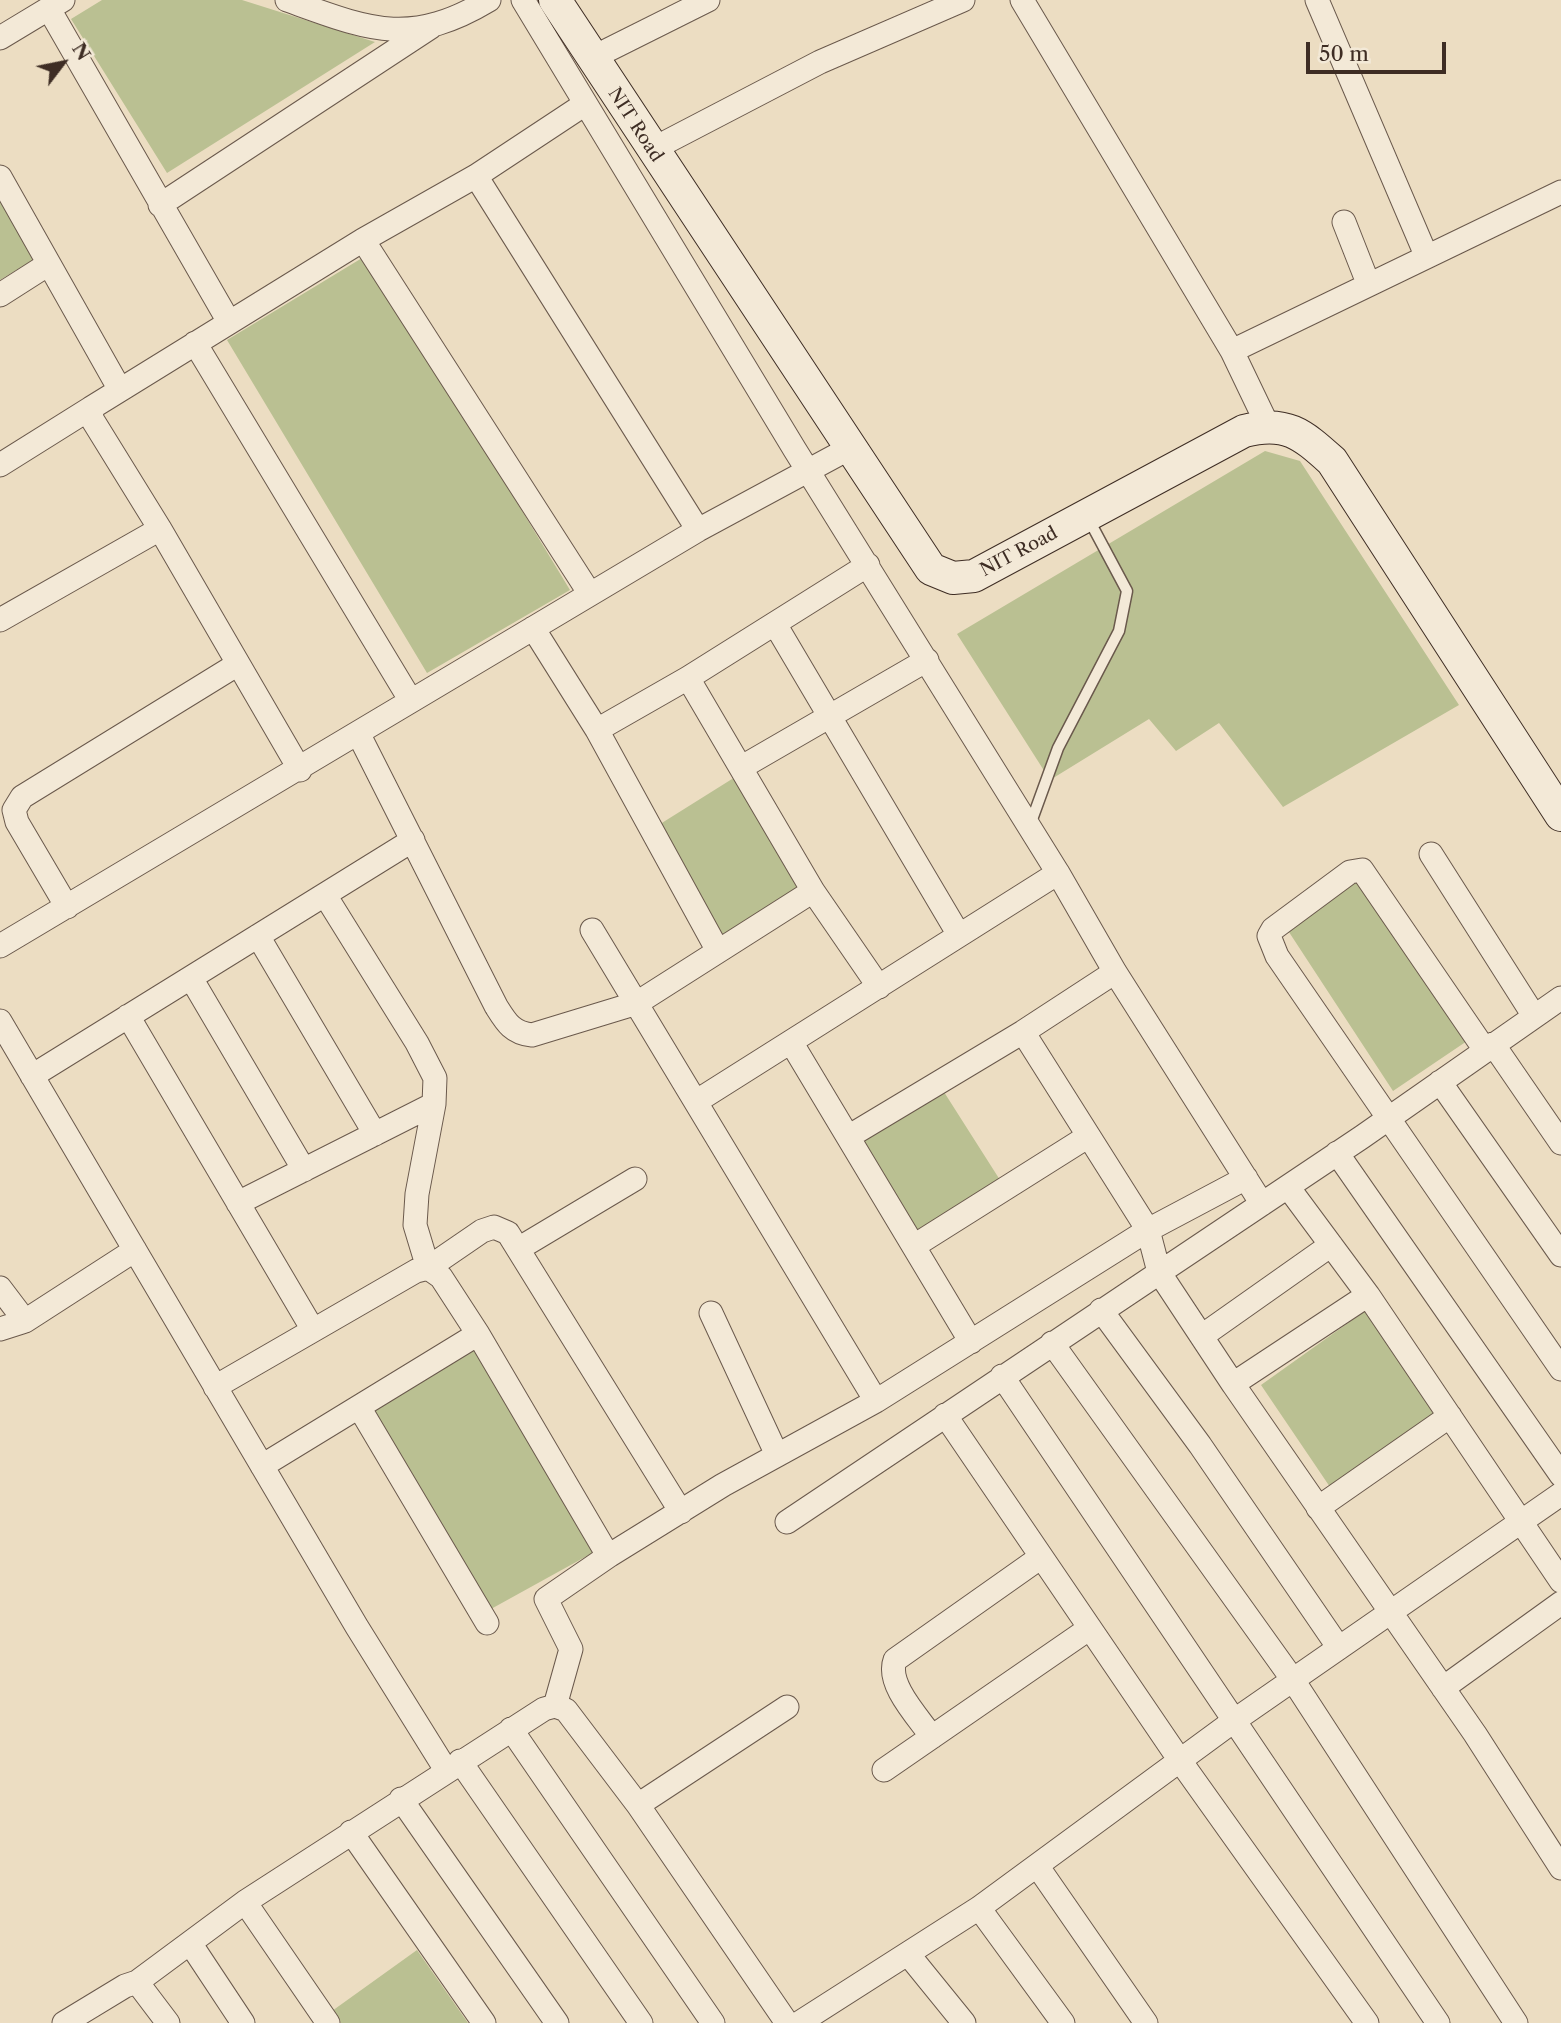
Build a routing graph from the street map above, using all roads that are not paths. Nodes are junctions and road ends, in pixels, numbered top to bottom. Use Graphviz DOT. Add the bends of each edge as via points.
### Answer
graph roads {
  1 [pos="287,0"];
  2 [pos="489,0"];
  3 [pos="523,0"];
  4 [pos="555,0"];
  5 [pos="708,0"];
  6 [pos="964,0"];
  7 [pos="1022,0"];
  8 [pos="1317,0"];
  9 [pos="56,4"];
  10 [pos="431,27"];
  11 [pos="0,38"];
  12 [pos="592,58"];
  13 [pos="585,104"];
  14 [pos="651,149"];
  15 [pos="475,176"];
  16 [pos="0,177"];
  17 [pos="1561,192"];
  18 [pos="160,205"];
  19 [pos="1344,222"];
  20 [pos="363,240"];
  21 [pos="1426,255"];
  22 [pos="47,265"];
  23 [pos="1368,283"];
  24 [pos="0,295"];
  25 [pos="229,322"];
  26 [pos="195,343"];
  27 [pos="1231,351"];
  28 [pos="119,388"];
  29 [pos="92,408"];
  30 [pos="1267,425"];
  31 [pos="850,448"];
  32 [pos="0,465"];
  33 [pos="809,472"];
  34 [pos="1087,516"];
  35 [pos="160,529"];
  36 [pos="698,530"];
  37 [pos="868,565"];
  38 [pos="590,594"];
  39 [pos="0,620"];
  40 [pos="775,624"];
  41 [pos="533,628"];
  42 [pos="927,660"];
  43 [pos="238,664"];
  44 [pos="688,678"];
  45 [pos="411,701"];
  46 [pos="829,717"];
  47 [pos="597,730"];
  48 [pos="358,733"];
  49 [pos="742,767"];
  50 [pos="300,770"];
  51 [pos="1561,815"];
  52 [pos="1029,826"];
  53 [pos="413,840"];
  54 [pos="1432,854"];
  55 [pos="1058,873"];
  56 [pos="813,891"];
  57 [pos="325,895"];
  58 [pos="67,907"];
  59 [pos="592,930"];
  60 [pos="959,935"];
  61 [pos="258,936"];
  62 [pos="0,946"];
  63 [pos="718,951"];
  64 [pos="1115,972"];
  65 [pos="191,978"];
  66 [pos="879,986"];
  67 [pos="637,1003"];
  68 [pos="1552,1009"];
  69 [pos="128,1016"];
  70 [pos="0,1021"];
  71 [pos="1023,1032"];
  72 [pos="791,1042"];
  73 [pos="1489,1047"];
  74 [pos="32,1076"];
  75 [pos="1440,1082"];
  76 [pos="697,1101"];
  77 [pos="435,1104"];
  78 [pos="1387,1120"];
  79 [pos="375,1134"];
  80 [pos="1087,1136"];
  81 [pos="848,1137"];
  82 [pos="1561,1143"];
  83 [pos="1337,1153"];
  84 [pos="304,1170"];
  85 [pos="1246,1178"];
  86 [pos="635,1179"];
  87 [pos="1288,1186"];
  88 [pos="238,1203"];
  89 [pos="1262,1203"];
  90 [pos="1148,1230"];
  91 [pos="1331,1245"];
  92 [pos="914,1246"];
  93 [pos="518,1249"];
  94 [pos="135,1250"];
  95 [pos="1561,1255"];
  96 [pos="429,1268"];
  97 [pos="1159,1272"];
  98 [pos="0,1288"];
  99 [pos="1368,1295"];
  100 [pos="1101,1310"];
  101 [pos="711,1313"];
  102 [pos="25,1321"];
  103 [pos="0,1329"];
  104 [pos="313,1330"];
  105 [pos="478,1334"];
  106 [pos="1202,1336"];
  107 [pos="971,1342"];
  108 [pos="1052,1343"];
  109 [pos="1561,1369"];
  110 [pos="1002,1376"];
  111 [pos="1233,1384"];
  112 [pos="215,1387"];
  113 [pos="876,1401"];
  114 [pos="359,1407"];
  115 [pos="945,1415"];
  116 [pos="1450,1416"];
  117 [pos="770,1459"];
  118 [pos="262,1466"];
  119 [pos="1561,1475"];
  120 [pos="1561,1494"];
  121 [pos="1318,1508"];
  122 [pos="681,1512"];
  123 [pos="787,1522"];
  124 [pos="1521,1522"];
  125 [pos="610,1555"];
  126 [pos="1041,1557"];
  127 [pos="1561,1581"];
  128 [pos="1561,1603"];
  129 [pos="1390,1612"];
  130 [pos="487,1623"];
  131 [pos="1090,1628"];
  132 [pos="1339,1648"];
  133 [pos="1293,1680"];
  134 [pos="1443,1688"];
  135 [pos="555,1706"];
  136 [pos="787,1707"];
  137 [pos="1235,1720"];
  138 [pos="510,1730"];
  139 [pos="932,1737"];
  140 [pos="1181,1762"];
  141 [pos="453,1765"];
  142 [pos="884,1770"];
  143 [pos="401,1800"];
  144 [pos="638,1805"];
  145 [pos="351,1832"];
  146 [pos="1558,1855"];
  147 [pos="1038,1867"];
  148 [pos="245,1902"];
  149 [pos="971,1913"];
  150 [pos="190,1943"];
  151 [pos="914,1950"];
  152 [pos="137,1982"];
  153 [pos="90,2017"];
  154 [pos="64,2023"];
  155 [pos="168,2023"];
  156 [pos="243,2023"];
  157 [pos="328,2023"];
  158 [pos="484,2023"];
  159 [pos="557,2023"];
  160 [pos="641,2023"];
  161 [pos="713,2023"];
  162 [pos="787,2023"];
  163 [pos="799,2023"];
  164 [pos="964,2023"];
  165 [pos="1063,2023"];
  166 [pos="1146,2023"];
  167 [pos="1367,2023"];
  168 [pos="1438,2023"];
  169 [pos="1516,2023"];
  1 -- 10 [label="street" via="363,27 387,31"];
  2 -- 10 [label="street"];
  3 -- 13 [label="street"];
  4 -- 12 [label="main road, NIT Road"];
  5 -- 12 [label="street"];
  6 -- 14 [label="street" via="820,62"];
  7 -- 27 [label="street"];
  8 -- 21 [label="street"];
  9 -- 11 [label="street"];
  9 -- 18 [label="street"];
  10 -- 18 [label="street"];
  12 -- 14 [label="main road, NIT Road"];
  13 -- 15 [label="street"];
  13 -- 33 [label="street"];
  14 -- 31 [label="main road, NIT Road"];
  15 -- 20 [label="street"];
  15 -- 36 [label="street"];
  16 -- 22 [label="street"];
  17 -- 21 [label="street"];
  18 -- 25 [label="street"];
  19 -- 23 [label="street"];
  20 -- 25 [label="street"];
  20 -- 38 [label="street"];
  21 -- 23 [label="street"];
  22 -- 24 [label="street"];
  22 -- 28 [label="street"];
  23 -- 27 [label="street"];
  25 -- 26 [label="street"];
  26 -- 28 [label="street"];
  26 -- 45 [label="street"];
  27 -- 30 [label="street"];
  28 -- 29 [label="street"];
  29 -- 32 [label="street"];
  29 -- 35 [label="street" via="92,419"];
  30 -- 34 [label="main road, NIT Road" via="1244,430"];
  30 -- 51 [label="main road" via="1285,427 1332,461"];
  31 -- 33 [label="street"];
  31 -- 34 [label="main road, NIT Road" via="930,569 953,578 974,576"];
  33 -- 36 [label="street"];
  33 -- 37 [label="street"];
  34 -- 52 [label="lane" via="1127,590 1119,631 1058,748"];
  35 -- 39 [label="street"];
  35 -- 43 [label="street"];
  36 -- 38 [label="street"];
  37 -- 40 [label="street"];
  37 -- 42 [label="street"];
  38 -- 41 [label="street"];
  40 -- 44 [label="street"];
  40 -- 46 [label="street"];
  41 -- 45 [label="street"];
  41 -- 47 [label="street"];
  42 -- 46 [label="street"];
  42 -- 52 [label="street"];
  43 -- 50 [label="street"];
  43 -- 58 [label="street" via="22,797 13,810"];
  44 -- 47 [label="street"];
  44 -- 49 [label="street"];
  45 -- 48 [label="street"];
  46 -- 49 [label="street"];
  46 -- 60 [label="street"];
  47 -- 63 [label="street"];
  48 -- 50 [label="street"];
  48 -- 53 [label="street"];
  49 -- 56 [label="street"];
  50 -- 58 [label="street"];
  52 -- 55 [label="street"];
  53 -- 57 [label="street"];
  53 -- 67 [label="street" via="496,1006 518,1034 532,1035"];
  54 -- 68 [label="street"];
  55 -- 60 [label="street"];
  55 -- 64 [label="street"];
  56 -- 63 [label="street"];
  56 -- 66 [label="street"];
  57 -- 61 [label="street"];
  57 -- 77 [label="street" via="429,1064 435,1078"];
  58 -- 62 [label="street"];
  59 -- 67 [label="street"];
  60 -- 66 [label="street"];
  61 -- 65 [label="street"];
  61 -- 79 [label="street"];
  63 -- 67 [label="street"];
  64 -- 71 [label="street"];
  64 -- 85 [label="street"];
  65 -- 69 [label="street"];
  65 -- 84 [label="street"];
  66 -- 72 [label="street"];
  67 -- 76 [label="street"];
  68 -- 73 [label="street"];
  69 -- 74 [label="street"];
  69 -- 88 [label="street"];
  70 -- 74 [label="street"];
  71 -- 80 [label="street"];
  71 -- 81 [label="street"];
  72 -- 76 [label="street"];
  72 -- 81 [label="street"];
  73 -- 75 [label="street"];
  73 -- 78 [label="street" via="1362,870 1350,872 1279,921 1269,936 1276,956"];
  73 -- 82 [label="street"];
  74 -- 94 [label="street"];
  75 -- 78 [label="street"];
  75 -- 95 [label="street"];
  76 -- 113 [label="street"];
  77 -- 79 [label="street"];
  77 -- 96 [label="street" via="416,1215 419,1244"];
  78 -- 83 [label="street"];
  78 -- 109 [label="street"];
  79 -- 84 [label="street"];
  80 -- 90 [label="street"];
  80 -- 92 [label="street"];
  81 -- 92 [label="street"];
  83 -- 87 [label="street"];
  83 -- 119 [label="street"];
  84 -- 88 [label="street"];
  85 -- 89 [label="street"];
  85 -- 90 [label="street"];
  86 -- 93 [label="street"];
  87 -- 89 [label="street"];
  87 -- 91 [label="street"];
  88 -- 104 [label="street"];
  89 -- 97 [label="street"];
  90 -- 97 [label="street"];
  90 -- 107 [label="street"];
  91 -- 99 [label="street"];
  91 -- 106 [label="street"];
  92 -- 107 [label="street"];
  93 -- 96 [label="street" via="508,1233 494,1227"];
  93 -- 122 [label="street"];
  94 -- 102 [label="street"];
  94 -- 112 [label="street"];
  96 -- 104 [label="street"];
  96 -- 105 [label="street" via="441,1277"];
  97 -- 100 [label="street"];
  97 -- 106 [label="street"];
  98 -- 102 [label="street"];
  99 -- 111 [label="street"];
  99 -- 116 [label="street"];
  100 -- 108 [label="street"];
  100 -- 132 [label="street"];
  101 -- 117 [label="street"];
  102 -- 103 [label="street"];
  104 -- 112 [label="street"];
  105 -- 114 [label="street"];
  105 -- 125 [label="street"];
  106 -- 111 [label="street"];
  107 -- 113 [label="street"];
  108 -- 110 [label="street"];
  108 -- 133 [label="street"];
  110 -- 115 [label="street"];
  110 -- 137 [label="street"];
  111 -- 121 [label="street"];
  112 -- 118 [label="street"];
  113 -- 117 [label="street"];
  114 -- 118 [label="street"];
  114 -- 130 [label="street"];
  115 -- 123 [label="street"];
  115 -- 126 [label="street"];
  116 -- 121 [label="street"];
  116 -- 124 [label="street"];
  117 -- 122 [label="street"];
  118 -- 141 [label="street" via="357,1627"];
  120 -- 124 [label="street"];
  121 -- 129 [label="street"];
  122 -- 125 [label="street"];
  124 -- 127 [label="street"];
  124 -- 129 [label="street"];
  125 -- 135 [label="street" via="546,1599 571,1649"];
  126 -- 131 [label="street"];
  126 -- 139 [label="street" via="895,1660 891,1669 895,1682"];
  128 -- 134 [label="street"];
  129 -- 132 [label="street"];
  129 -- 134 [label="street"];
  131 -- 139 [label="street"];
  131 -- 140 [label="street"];
  132 -- 133 [label="street"];
  133 -- 137 [label="street"];
  133 -- 169 [label="street"];
  134 -- 146 [label="street"];
  135 -- 138 [label="street"];
  135 -- 144 [label="street" via="566,1710"];
  136 -- 144 [label="street"];
  137 -- 140 [label="street"];
  137 -- 168 [label="street"];
  138 -- 141 [label="street"];
  138 -- 161 [label="street"];
  139 -- 142 [label="street"];
  140 -- 147 [label="street"];
  140 -- 167 [label="street"];
  141 -- 143 [label="street"];
  141 -- 160 [label="street"];
  143 -- 145 [label="street"];
  143 -- 159 [label="street"];
  144 -- 162 [label="street"];
  145 -- 148 [label="street"];
  145 -- 158 [label="street"];
  147 -- 149 [label="street"];
  147 -- 166 [label="street"];
  148 -- 150 [label="street"];
  148 -- 157 [label="street"];
  149 -- 151 [label="street"];
  149 -- 165 [label="street"];
  150 -- 152 [label="street"];
  150 -- 156 [label="street"];
  151 -- 163 [label="street"];
  151 -- 164 [label="street"];
  152 -- 153 [label="street"];
  152 -- 155 [label="street"];
  153 -- 154 [label="street"];
}
